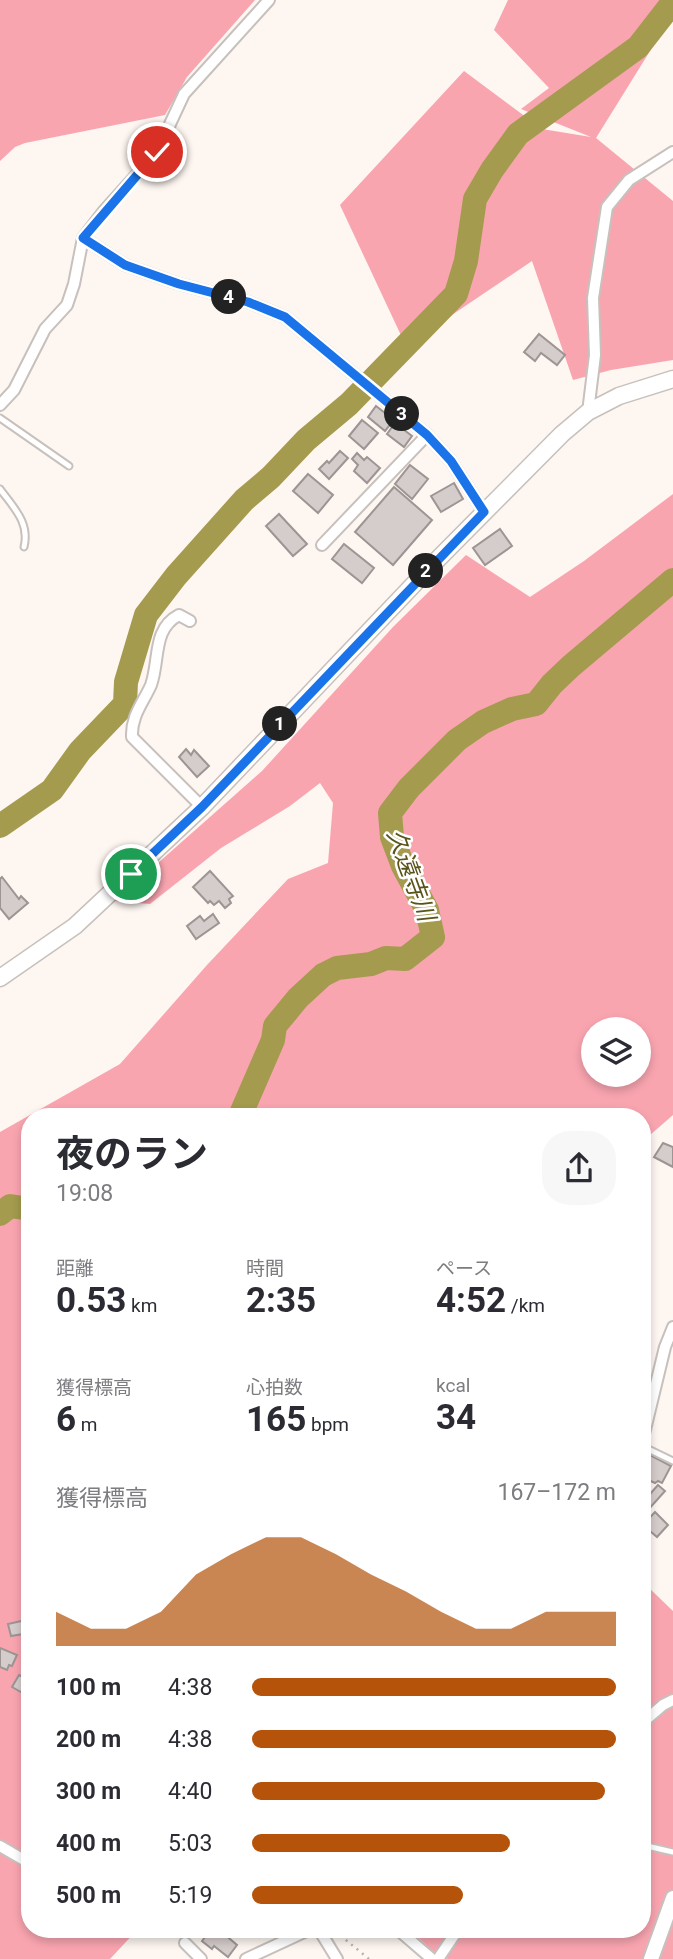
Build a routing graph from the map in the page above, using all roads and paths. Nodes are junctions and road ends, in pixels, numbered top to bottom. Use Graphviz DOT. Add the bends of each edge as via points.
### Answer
graph roads {
  1 [pos="269,0"];
  2 [pos="673,152"];
  3 [pos="83,238"];
  4 [pos="673,379"];
  5 [pos="0,405"];
  6 [pos="588,412"];
  7 [pos="0,418"];
  8 [pos="427,435"];
  9 [pos="69,466"];
  10 [pos="0,489"];
  11 [pos="484,512"];
  12 [pos="322,545"];
  13 [pos="24,547"];
  14 [pos="190,621"];
  15 [pos="202,807"];
  16 [pos="1,977"];
  17 [pos="673,1326"];
  18 [pos="651,1406"];
  19 [pos="651,1449"];
  20 [pos="673,1461"];
  21 [pos="673,1700"];
  22 [pos="651,1715"];
  23 [pos="0,1846"];
  24 [pos="651,1847"];
  25 [pos="673,1852"];
  26 [pos="21,1858"];
  27 [pos="673,1898"];
  28 [pos="667,1927"];
  29 [pos="290,1938"];
  30 [pos="317,1938"];
  31 [pos="344,1938"];
  32 [pos="408,1938"];
  33 [pos="452,1938"];
  34 [pos="185,1942"];
  35 [pos="201,1959"];
  36 [pos="246,1959"];
  37 [pos="337,1959"];
  38 [pos="369,1959"];
  39 [pos="432,1959"];
  40 [pos="438,1959"];
  41 [pos="651,1959"];
  1 -- 3 [label="street" via="184,94 157,152"];
  2 -- 6 [label="street" via="629,180 607,207 593,299 595,355"];
  3 -- 5 [label="street" via="67,305 45,329 14,390"];
  3 -- 8 [label="street" via="125,265 285,317"];
  4 -- 6 [label="main road"];
  6 -- 11 [label="main road"];
  7 -- 9 [label="lane"];
  8 -- 11 [label="street" via="451,461"];
  8 -- 12 [label="street"];
  10 -- 13 [label="lane" via="21,518 27,534"];
  11 -- 15 [label="main road"];
  14 -- 15 [label="street" via="179,615 172,618 162,633 151,684 131,723 131,737"];
  15 -- 16 [label="main road" via="75,926"];
  17 -- 18 [label="street"];
  19 -- 20 [label="lane"];
  21 -- 22 [label="street"];
  23 -- 26 [label="street"];
  24 -- 25 [label="lane"];
  27 -- 28 [label="street"];
  28 -- 41 [label="street"];
  29 -- 36 [label="street"];
  30 -- 37 [label="street"];
  31 -- 38 [label="path"];
  32 -- 39 [label="street"];
  33 -- 40 [label="street"];
  34 -- 35 [label="street"];
}
